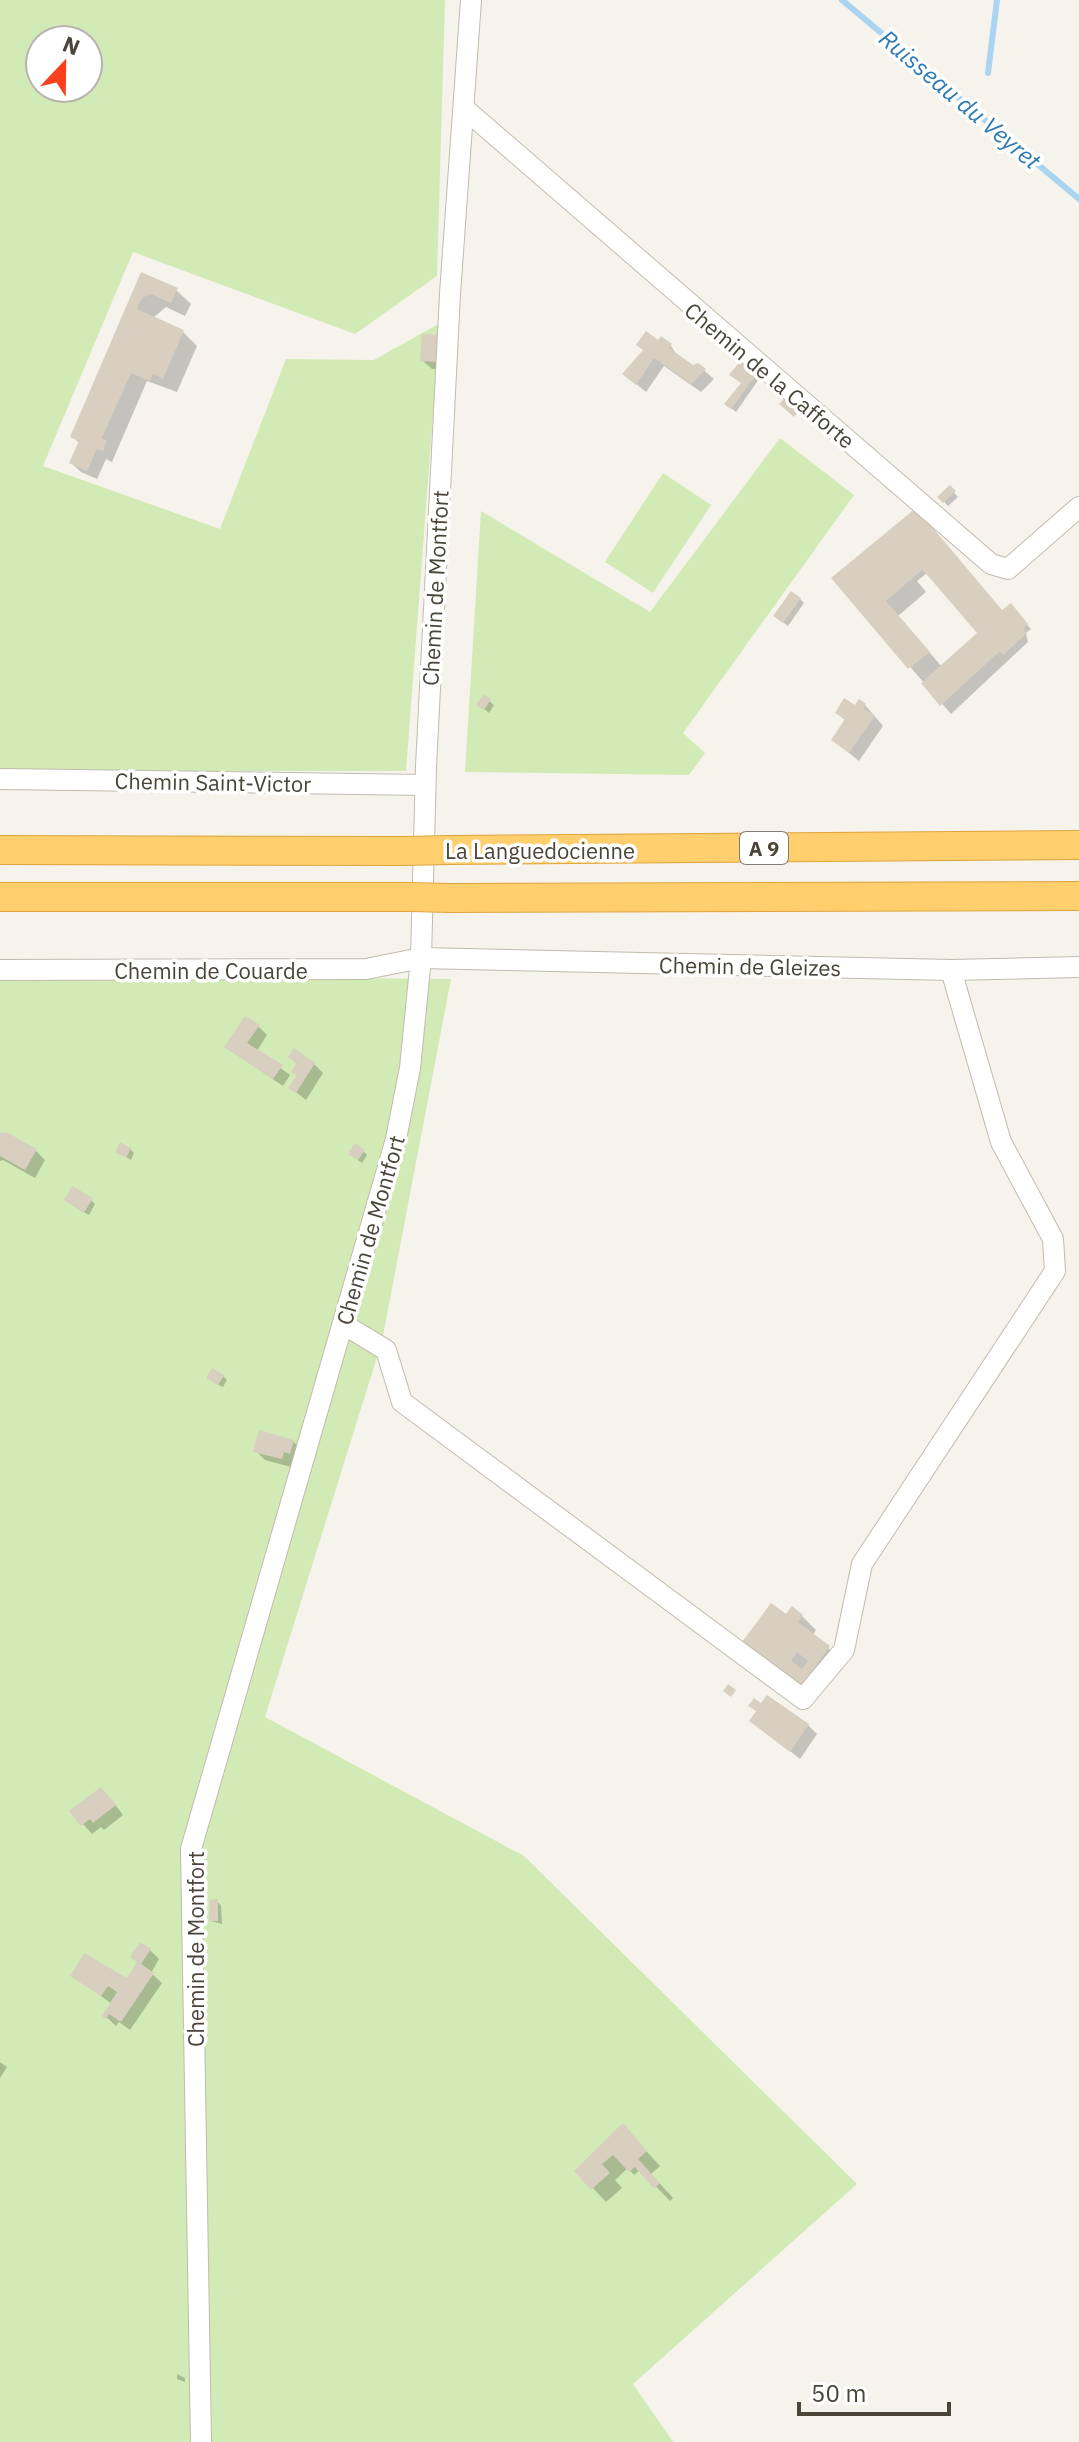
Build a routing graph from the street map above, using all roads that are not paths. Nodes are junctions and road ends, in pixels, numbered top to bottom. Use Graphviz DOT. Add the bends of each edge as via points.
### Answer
graph roads {
  1 [pos="471,0"];
  2 [pos="466,110"];
  3 [pos="1079,507"];
  4 [pos="0,779"];
  5 [pos="425,785"];
  6 [pos="1079,845"];
  7 [pos="0,850"];
  8 [pos="1079,896"];
  9 [pos="0,897"];
  10 [pos="421,958"];
  11 [pos="1079,967"];
  12 [pos="0,970"];
  13 [pos="951,970"];
  14 [pos="343,1324"];
  15 [pos="201,2442"];
  1 -- 2 [label="street, Chemin de Montfort"];
  2 -- 3 [label="street, Chemin de la Cafforte" via="991,564 1008,569 1022,561"];
  2 -- 5 [label="street, Chemin de Montfort" via="450,294"];
  4 -- 5 [label="street, Chemin Saint-Victor"];
  5 -- 10 [label="street, Chemin de Montfort"];
  6 -- 7 [label="highway, La Languedocienne / A 9, bridge"];
  8 -- 9 [label="highway, bridge"];
  10 -- 12 [label="street, Chemin de Couarde" via="366,969"];
  10 -- 13 [label="street, Chemin de Gleizes"];
  10 -- 14 [label="street, Chemin de Montfort" via="410,1068 396,1139"];
  11 -- 13 [label="street, Chemin de Gleizes"];
  13 -- 14 [label="street" via="1001,1142 1053,1239 1055,1271 862,1564 844,1650 803,1699 402,1402 386,1350"];
  14 -- 15 [label="street, Chemin de Montfort" via="191,1849"];
}
